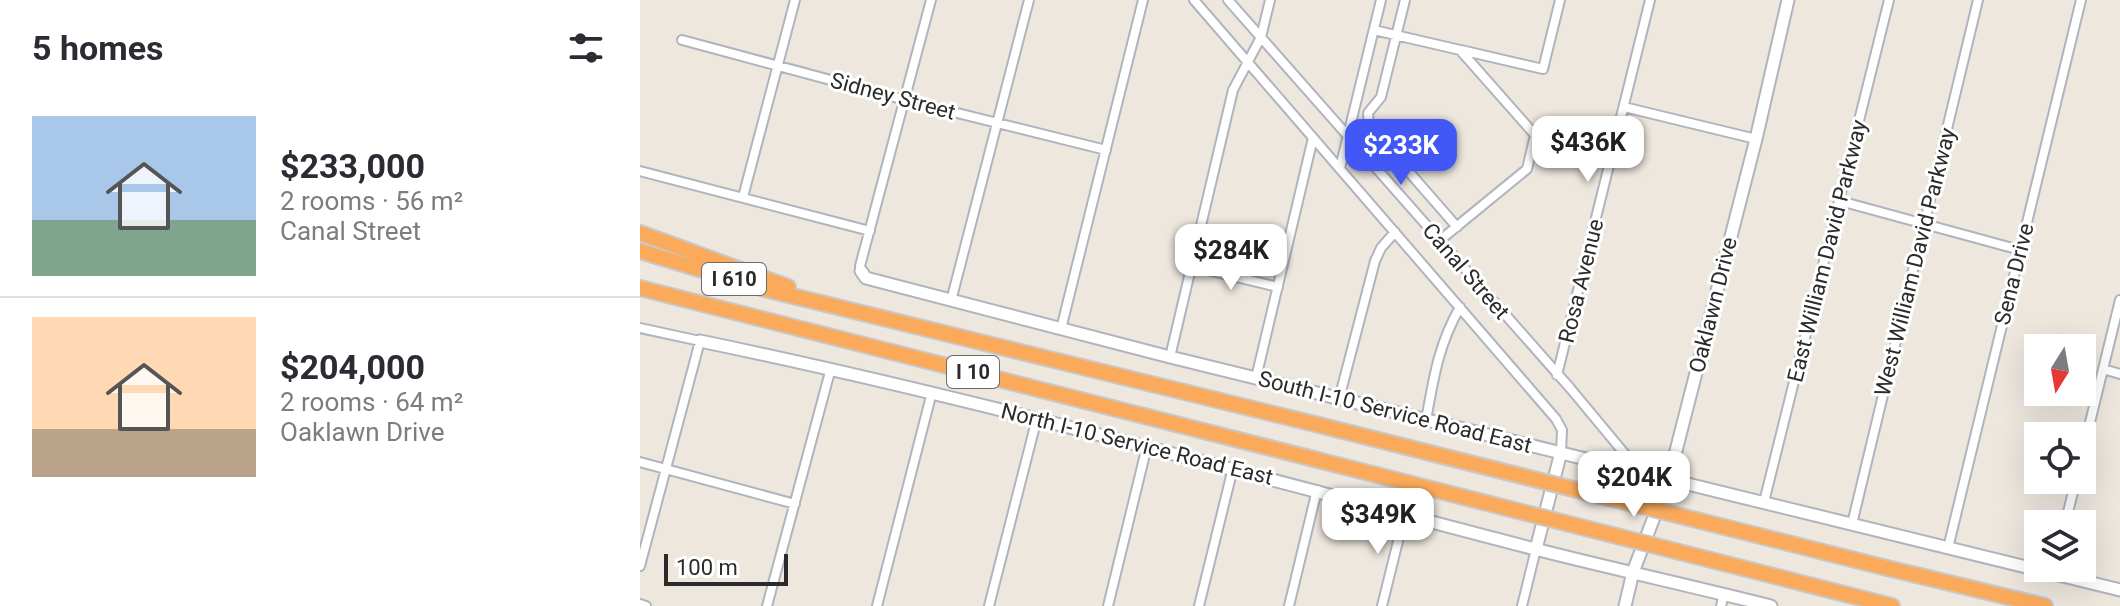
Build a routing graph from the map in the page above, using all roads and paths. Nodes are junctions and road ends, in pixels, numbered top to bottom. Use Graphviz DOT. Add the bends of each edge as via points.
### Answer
graph roads {
  1 [pos="795,0"];
  2 [pos="931,0"];
  3 [pos="1029,0"];
  4 [pos="1143,0"];
  5 [pos="1194,0"];
  6 [pos="1228,0"];
  7 [pos="1270,0"];
  8 [pos="1381,0"];
  9 [pos="1405,0"];
  10 [pos="1560,0"];
  11 [pos="1650,0"];
  12 [pos="1788,0"];
  13 [pos="1889,0"];
  14 [pos="1978,0"];
  15 [pos="2081,0"];
  16 [pos="1374,30"];
  17 [pos="1396,35"];
  18 [pos="1261,37"];
  19 [pos="682,40"];
  20 [pos="1460,50"];
  21 [pos="1248,61"];
  22 [pos="778,65"];
  23 [pos="905,100"];
  24 [pos="1624,107"];
  25 [pos="997,123"];
  26 [pos="1348,136"];
  27 [pos="1313,138"];
  28 [pos="1756,139"];
  29 [pos="1106,150"];
  30 [pos="1340,168"];
  31 [pos="640,171"];
  32 [pos="743,197"];
  33 [pos="1840,201"];
  34 [pos="1925,224"];
  35 [pos="1457,227"];
  36 [pos="870,231"];
  37 [pos="1395,232"];
  38 [pos="640,233"];
  39 [pos="1439,241"];
  40 [pos="2020,250"];
  41 [pos="640,251"];
  42 [pos="1191,266"];
  43 [pos="861,271"];
  44 [pos="1278,287"];
  45 [pos="640,288"];
  46 [pos="2120,300"];
  47 [pos="951,301"];
  48 [pos="830,304"];
  49 [pos="1460,307"];
  50 [pos="640,328"];
  51 [pos="1061,329"];
  52 [pos="700,341"];
  53 [pos="1170,357"];
  54 [pos="831,368"];
  55 [pos="2103,369"];
  56 [pos="2120,374"];
  57 [pos="1557,375"];
  58 [pos="1256,378"];
  59 [pos="932,392"];
  60 [pos="1339,399"];
  61 [pos="1037,418"];
  62 [pos="1426,420"];
  63 [pos="2090,422"];
  64 [pos="1147,446"];
  65 [pos="1561,452"];
  66 [pos="640,462"];
  67 [pos="1233,468"];
  68 [pos="666,469"];
  69 [pos="1639,471"];
  70 [pos="1669,478"];
  71 [pos="1317,490"];
  72 [pos="1764,502"];
  73 [pos="795,504"];
  74 [pos="1405,513"];
  75 [pos="1852,524"];
  76 [pos="1948,548"];
  77 [pos="1536,549"];
  78 [pos="2024,564"];
  79 [pos="640,566"];
  80 [pos="1633,572"];
  81 [pos="2092,582"];
  82 [pos="2120,590"];
  83 [pos="1722,600"];
  84 [pos="640,604"];
  85 [pos="646,606"];
  86 [pos="767,606"];
  87 [pos="877,606"];
  88 [pos="989,606"];
  89 [pos="1108,606"];
  90 [pos="1199,606"];
  91 [pos="1289,606"];
  92 [pos="1382,606"];
  93 [pos="1522,606"];
  94 [pos="1625,606"];
  95 [pos="1771,606"];
  96 [pos="1892,606"];
  97 [pos="2045,606"];
  1 -- 22 [label="street"];
  2 -- 23 [label="street"];
  3 -- 25 [label="street"];
  4 -- 29 [label="street"];
  5 -- 21 [label="street, Canal Street"];
  6 -- 18 [label="street, Canal Street"];
  7 -- 18 [label="street"];
  8 -- 16 [label="street"];
  9 -- 17 [label="street"];
  10 -- 20 [label="street" via="1543,69"];
  11 -- 24 [label="street, Rosa Avenue"];
  12 -- 28 [label="street, Oaklawn Drive"];
  13 -- 33 [label="street, East William David Parkway"];
  14 -- 34 [label="street, West William David Parkway"];
  15 -- 40 [label="street, Sena Drive"];
  16 -- 17 [label="street"];
  16 -- 26 [label="street"];
  17 -- 20 [label="street"];
  17 -- 35 [label="street" via="1381,97 1368,113 1369,126"];
  18 -- 21 [label="street"];
  18 -- 26 [label="street, Canal Street"];
  19 -- 22 [label="street, Sidney Street"];
  20 -- 35 [label="street" via="1535,135 1527,169"];
  21 -- 27 [label="street, Canal Street"];
  21 -- 42 [label="street" via="1233,90"];
  22 -- 23 [label="street, Sidney Street"];
  22 -- 32 [label="street"];
  23 -- 25 [label="street, Sidney Street"];
  23 -- 36 [label="street"];
  24 -- 28 [label="street"];
  24 -- 57 [label="street, Rosa Avenue"];
  25 -- 29 [label="street, Sidney Street"];
  25 -- 47 [label="street"];
  26 -- 30 [label="street"];
  26 -- 39 [label="street, Canal Street"];
  27 -- 30 [label="street, Canal Street"];
  27 -- 44 [label="street"];
  28 -- 70 [label="street, Oaklawn Drive"];
  29 -- 51 [label="street"];
  30 -- 37 [label="street, Canal Street"];
  31 -- 32 [label="street"];
  32 -- 36 [label="street"];
  33 -- 34 [label="street"];
  33 -- 72 [label="street, East William David Parkway"];
  34 -- 40 [label="street"];
  34 -- 75 [label="street, West William David Parkway"];
  35 -- 39 [label="street"];
  36 -- 43 [label="street"];
  37 -- 49 [label="street, Canal Street"];
  37 -- 60 [label="street" via="1375,261"];
  38 -- 48 [label="highway, I 10"];
  39 -- 57 [label="street, Canal Street"];
  40 -- 76 [label="street, Sena Drive"];
  41 -- 48 [label="highway, I 610"];
  42 -- 44 [label="street"];
  42 -- 53 [label="street"];
  43 -- 47 [label="street, South I-10 Service Road East" via="866,278"];
  44 -- 58 [label="street"];
  45 -- 96 [label="highway, I 10, bridge"];
  46 -- 55 [label="street"];
  47 -- 51 [label="street, South I-10 Service Road East"];
  48 -- 97 [label="highway, I 10, bridge"];
  49 -- 62 [label="street" via="1438,356"];
  49 -- 65 [label="street, Canal Street" via="1556,419 1562,430"];
  50 -- 52 [label="street, North I-10 Service Road East"];
  51 -- 53 [label="street, South I-10 Service Road East"];
  52 -- 54 [label="street, North I-10 Service Road East"];
  52 -- 68 [label="street"];
  53 -- 58 [label="street, South I-10 Service Road East"];
  54 -- 59 [label="street, North I-10 Service Road East"];
  54 -- 73 [label="street"];
  55 -- 56 [label="street"];
  55 -- 63 [label="street"];
  57 -- 69 [label="street, Canal Street"];
  58 -- 60 [label="street, South I-10 Service Road East"];
  59 -- 61 [label="street, North I-10 Service Road East"];
  59 -- 87 [label="street"];
  60 -- 62 [label="street, South I-10 Service Road East"];
  61 -- 64 [label="street, North I-10 Service Road East"];
  61 -- 88 [label="street"];
  62 -- 65 [label="street, South I-10 Service Road East"];
  64 -- 67 [label="street, North I-10 Service Road East"];
  64 -- 89 [label="street"];
  65 -- 69 [label="street, South I-10 Service Road East"];
  65 -- 77 [label="street"];
  66 -- 68 [label="street"];
  67 -- 71 [label="street, North I-10 Service Road East"];
  67 -- 90 [label="street"];
  68 -- 73 [label="street"];
  68 -- 79 [label="street"];
  69 -- 70 [label="street, South I-10 Service Road East"];
  70 -- 72 [label="street, South I-10 Service Road East"];
  70 -- 80 [label="street, Oaklawn Drive"];
  71 -- 74 [label="street, North I-10 Service Road East"];
  71 -- 91 [label="street"];
  72 -- 75 [label="street, South I-10 Service Road East"];
  73 -- 86 [label="street"];
  74 -- 77 [label="street, North I-10 Service Road East"];
  74 -- 92 [label="street"];
  75 -- 76 [label="street, South I-10 Service Road East"];
  76 -- 78 [label="street, South I-10 Service Road East"];
  77 -- 80 [label="street, North I-10 Service Road East"];
  77 -- 93 [label="street"];
  80 -- 83 [label="street, North I-10 Service Road East"];
  80 -- 94 [label="street, Oaklawn Drive"];
  81 -- 82 [label="street, South I-10 Service Road East"];
  83 -- 95 [label="street, North I-10 Service Road East"];
  84 -- 85 [label="street"];
}
